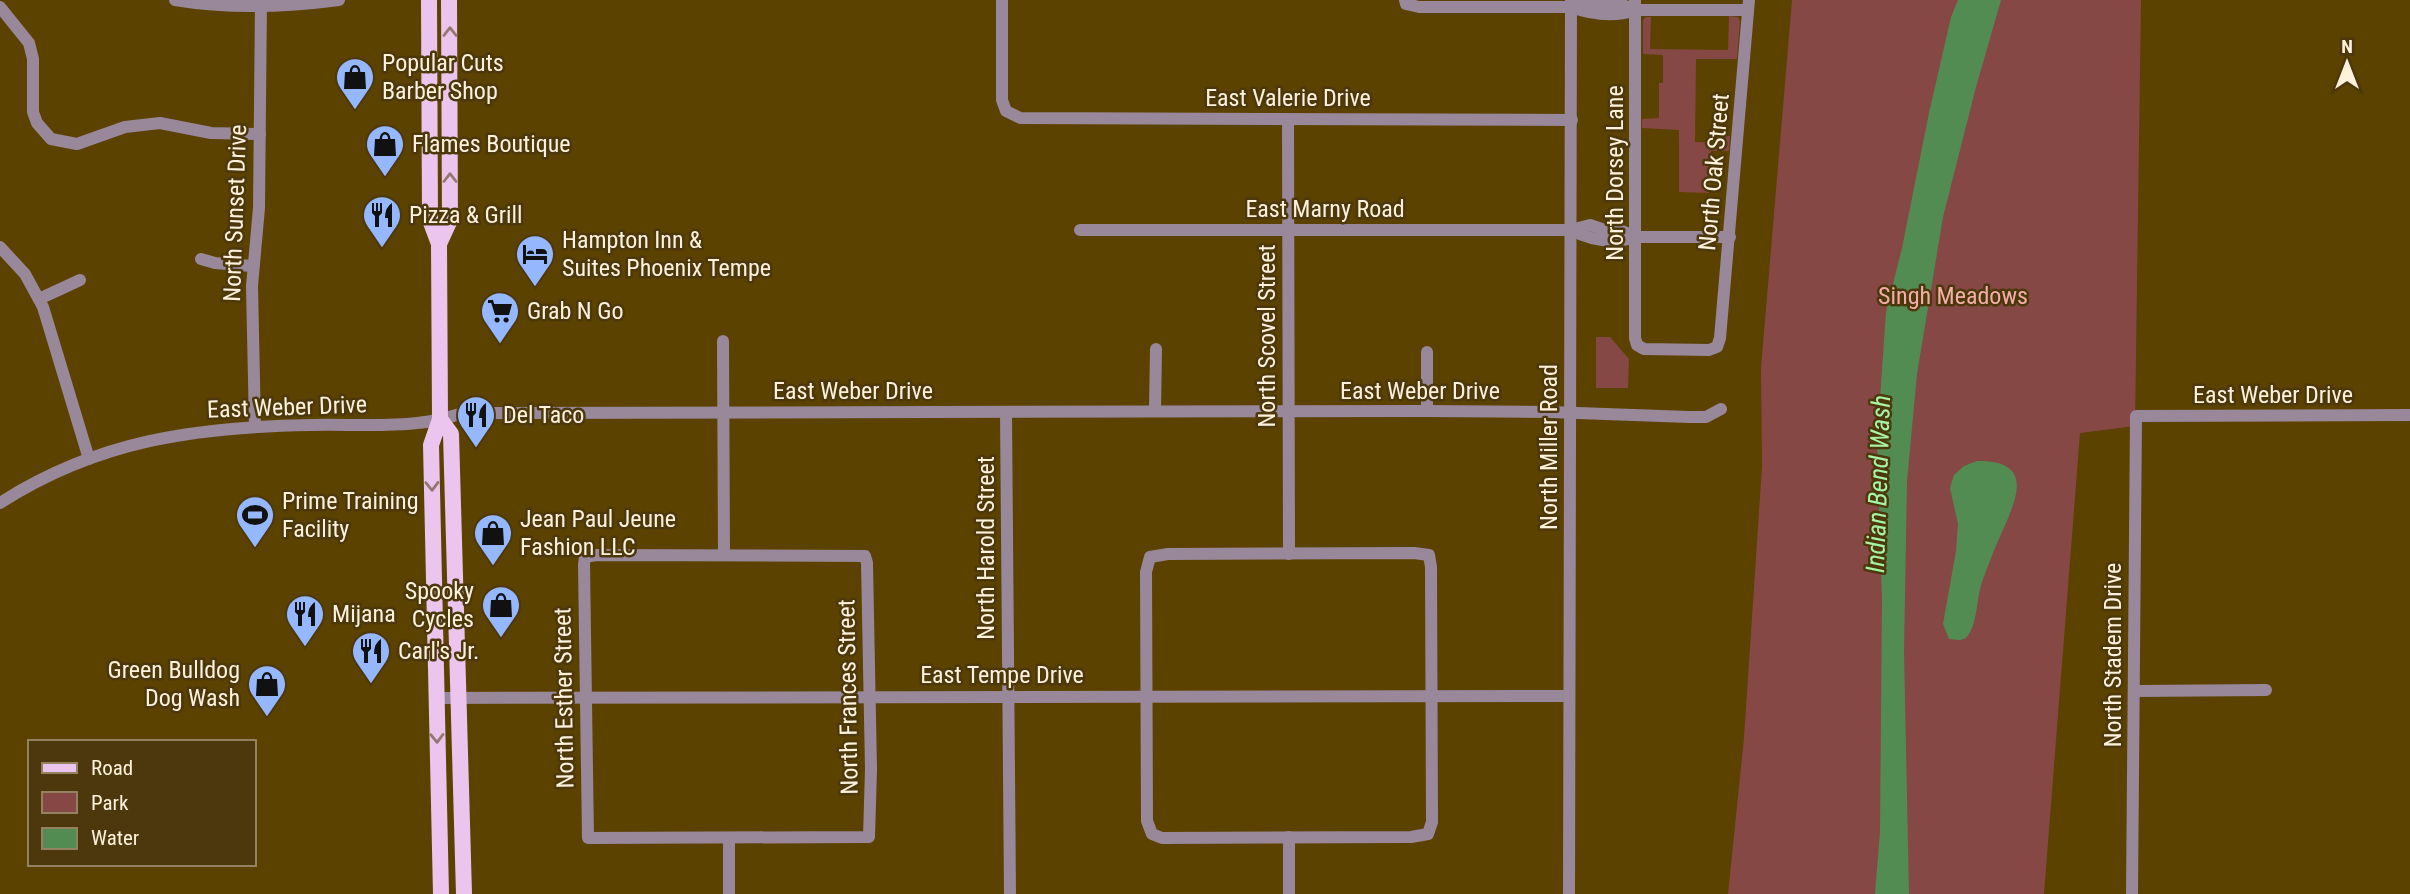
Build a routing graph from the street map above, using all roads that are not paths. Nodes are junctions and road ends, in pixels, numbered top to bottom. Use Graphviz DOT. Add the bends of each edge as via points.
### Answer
graph roads {
  1 [pos="175,0"];
  2 [pos="339,0"];
  3 [pos="429,0"];
  4 [pos="449,0"];
  5 [pos="1002,0"];
  6 [pos="1406,2"];
  7 [pos="261,3"];
  8 [pos="1571,3"];
  9 [pos="1635,5"];
  10 [pos="1748,5"];
  11 [pos="0,7"];
  12 [pos="1288,119"];
  13 [pos="1572,120"];
  14 [pos="260,134"];
  15 [pos="1080,230"];
  16 [pos="1289,230"];
  17 [pos="1571,230"];
  18 [pos="1636,237"];
  19 [pos="1730,237"];
  20 [pos="439,244"];
  21 [pos="0,247"];
  22 [pos="201,259"];
  23 [pos="252,266"];
  24 [pos="80,280"];
  25 [pos="39,299"];
  26 [pos="723,341"];
  27 [pos="1717,347"];
  28 [pos="1156,349"];
  29 [pos="1427,352"];
  30 [pos="1155,410"];
  31 [pos="1721,410"];
  32 [pos="1288,411"];
  33 [pos="1427,411"];
  34 [pos="723,412"];
  35 [pos="1006,413"];
  36 [pos="1570,413"];
  37 [pos="2410,415"];
  38 [pos="2136,416"];
  39 [pos="440,419"];
  40 [pos="255,427"];
  41 [pos="89,459"];
  42 [pos="0,503"];
  43 [pos="1289,554"];
  44 [pos="724,555"];
  45 [pos="2266,690"];
  46 [pos="2135,691"];
  47 [pos="1008,696"];
  48 [pos="1146,696"];
  49 [pos="1431,696"];
  50 [pos="1569,696"];
  51 [pos="870,697"];
  52 [pos="436,698"];
  53 [pos="457,698"];
  54 [pos="585,698"];
  55 [pos="1289,837"];
  56 [pos="729,838"];
  57 [pos="441,894"];
  58 [pos="464,894"];
  59 [pos="729,894"];
  60 [pos="1010,894"];
  61 [pos="1289,894"];
  62 [pos="1569,894"];
  63 [pos="2132,894"];
  1 -- 7 [label="street"];
  2 -- 7 [label="street"];
  3 -- 20 [label="main road" via="430,220"];
  20 -- 4 [label="main road, one-way" via="450,220"];
  5 -- 12 [label="street, East Valerie Drive" via="1002,100 1006,111 1020,118"];
  6 -- 8 [label="street" via="1419,7"];
  7 -- 14 [label="street, North Sunset Drive"];
  8 -- 9 [label="street" via="1618,9 1623,4"];
  8 -- 13 [label="street, North Miller Road"];
  9 -- 10 [label="street"];
  9 -- 18 [label="street, North Dorsey Lane"];
  10 -- 19 [label="street, North Oak Street"];
  11 -- 14 [label="street" via="29,43 33,112 44,133 59,142 77,144 125,127 160,123"];
  12 -- 13 [label="street, East Valerie Drive"];
  12 -- 16 [label="street, North Scovel Street"];
  13 -- 17 [label="street, North Miller Road"];
  14 -- 23 [label="street, North Sunset Drive"];
  15 -- 16 [label="street, East Marny Road"];
  16 -- 17 [label="street, East Marny Road"];
  16 -- 32 [label="street, North Scovel Street"];
  17 -- 18 [label="street, East Marny Road" via="1590,225 1608,236 1622,231"];
  17 -- 36 [label="street, North Miller Road"];
  18 -- 19 [label="street, East Marny Road"];
  18 -- 27 [label="street, North Dorsey Lane" via="1637,345 1644,349"];
  19 -- 27 [label="street, North Oak Street"];
  20 -- 39 [label="main road"];
  21 -- 25 [label="street" via="25,274"];
  22 -- 23 [label="street"];
  23 -- 40 [label="street, North Sunset Drive"];
  24 -- 25 [label="street"];
  25 -- 41 [label="street"];
  26 -- 34 [label="street"];
  28 -- 30 [label="street"];
  29 -- 33 [label="street"];
  30 -- 32 [label="street, East Weber Drive"];
  30 -- 35 [label="street, East Weber Drive"];
  31 -- 36 [label="street, East Weber Drive" via="1706,417"];
  32 -- 33 [label="street, East Weber Drive"];
  32 -- 43 [label="street, North Scovel Street"];
  33 -- 36 [label="street, East Weber Drive"];
  34 -- 35 [label="street, East Weber Drive"];
  34 -- 39 [label="street, East Weber Drive" via="499,412"];
  34 -- 44 [label="street"];
  35 -- 47 [label="street, North Harold Street"];
  36 -- 50 [label="street, North Miller Road"];
  37 -- 38 [label="street, East Weber Drive"];
  38 -- 46 [label="street, North Stadem Drive"];
  39 -- 40 [label="street, East Weber Drive" via="417,424"];
  39 -- 52 [label="main road, one-way" via="431,445"];
  39 -- 53 [label="main road" via="451,434"];
  40 -- 41 [label="street, East Weber Drive" via="159,438"];
  41 -- 42 [label="street, East Weber Drive"];
  43 -- 48 [label="street" via="1150,557 1146,572"];
  43 -- 49 [label="street" via="1429,555"];
  44 -- 51 [label="street, North Frances Street" via="865,556"];
  44 -- 54 [label="street, North Esther Street" via="586,557"];
  45 -- 46 [label="street"];
  46 -- 63 [label="street, North Stadem Drive"];
  47 -- 48 [label="street, East Tempe Drive"];
  47 -- 51 [label="street, East Tempe Drive"];
  47 -- 60 [label="street, North Harold Street"];
  48 -- 49 [label="street, East Tempe Drive"];
  48 -- 55 [label="street" via="1147,821 1152,834 1162,838"];
  49 -- 50 [label="street, East Tempe Drive"];
  49 -- 55 [label="street" via="1429,834"];
  50 -- 62 [label="street, North Miller Road"];
  51 -- 54 [label="street, East Tempe Drive"];
  51 -- 56 [label="street, North Frances Street" via="869,837"];
  52 -- 53 [label="street, East Tempe Drive"];
  52 -- 57 [label="main road, one-way"];
  53 -- 54 [label="street, East Tempe Drive"];
  53 -- 58 [label="main road"];
  54 -- 56 [label="street, North Esther Street" via="588,838"];
  55 -- 61 [label="street"];
  56 -- 59 [label="street"];
}
